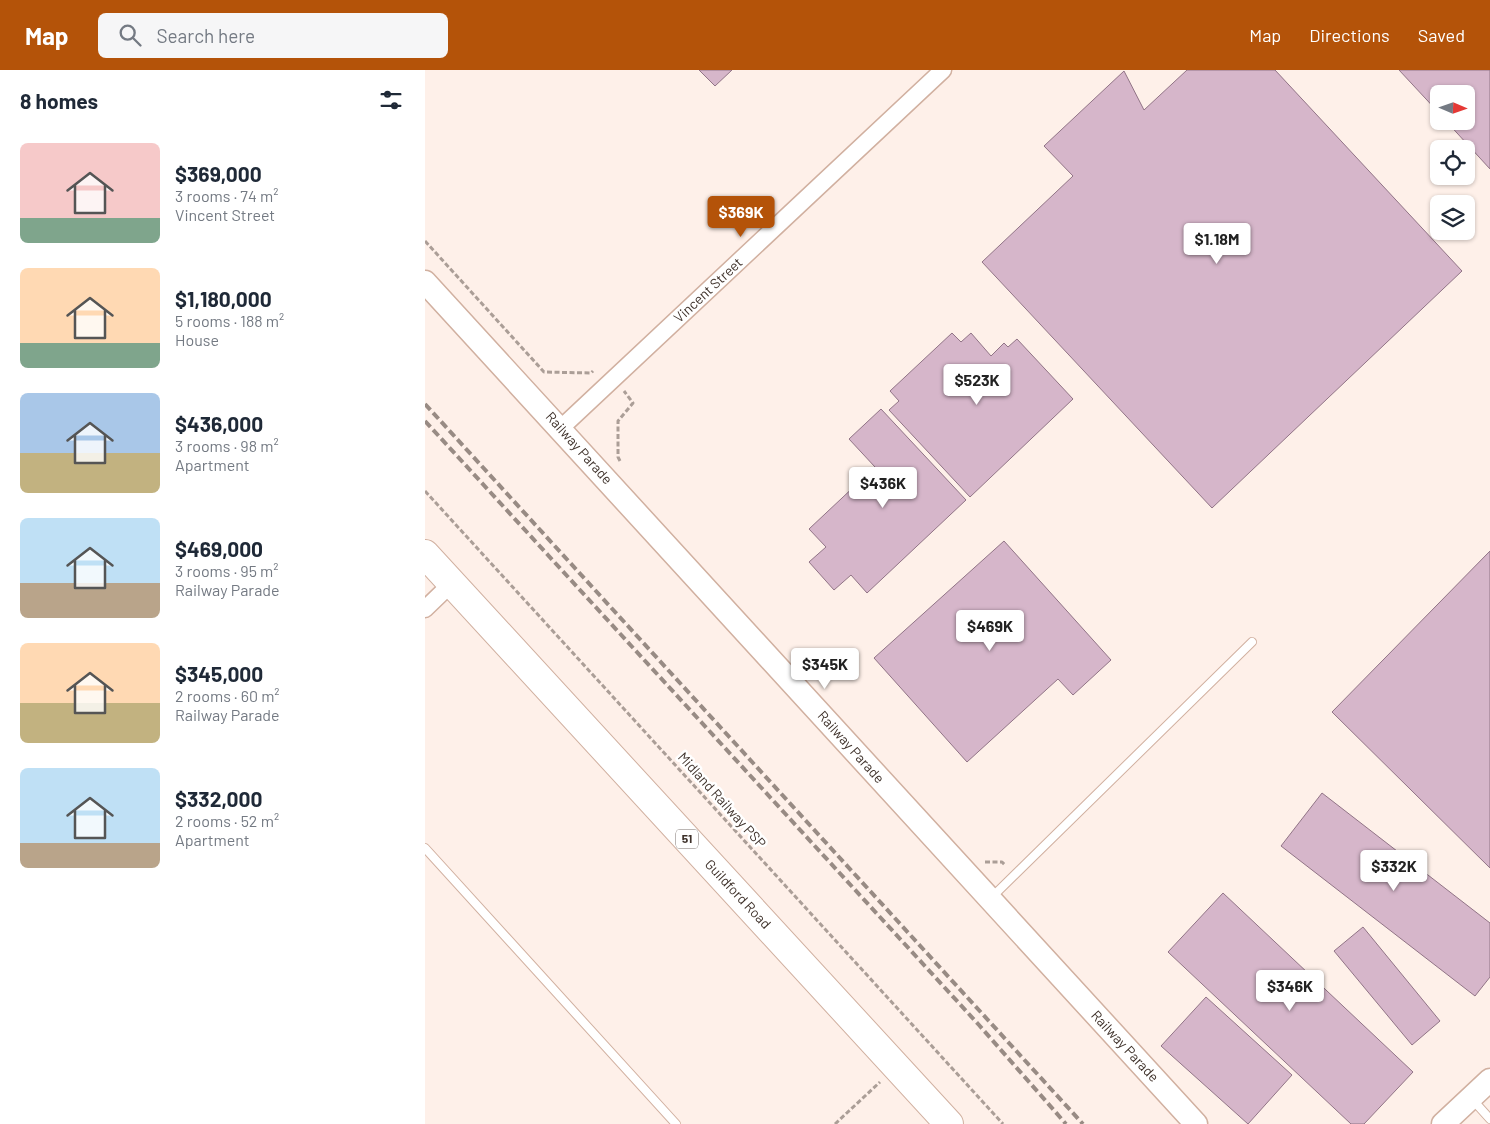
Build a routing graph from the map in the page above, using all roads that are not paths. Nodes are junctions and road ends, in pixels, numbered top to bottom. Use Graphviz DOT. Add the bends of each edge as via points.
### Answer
graph roads {
  1 [pos="943,70"];
  2 [pos="425,282"];
  3 [pos="561,428"];
  4 [pos="425,554"];
  5 [pos="452,583"];
  6 [pos="425,609"];
  7 [pos="1252,642"];
  8 [pos="425,848"];
  9 [pos="990,900"];
  10 [pos="1490,1080"];
  11 [pos="1471,1098"];
  12 [pos="1490,1119"];
  13 [pos="676,1124"];
  14 [pos="949,1124"];
  15 [pos="1196,1124"];
  16 [pos="1443,1124"];
  1 -- 3 [label="street, Vincent Street"];
  2 -- 3 [label="street, Railway Parade"];
  3 -- 9 [label="street, Railway Parade"];
  4 -- 5 [label="highway, Guildford Road / 51"];
  5 -- 6 [label="street"];
  5 -- 14 [label="highway, Guildford Road / 51"];
  7 -- 9 [label="lane"];
  8 -- 13 [label="lane"];
  9 -- 15 [label="street, Railway Parade"];
  10 -- 11 [label="street"];
  11 -- 12 [label="lane"];
  11 -- 16 [label="street"];
}
